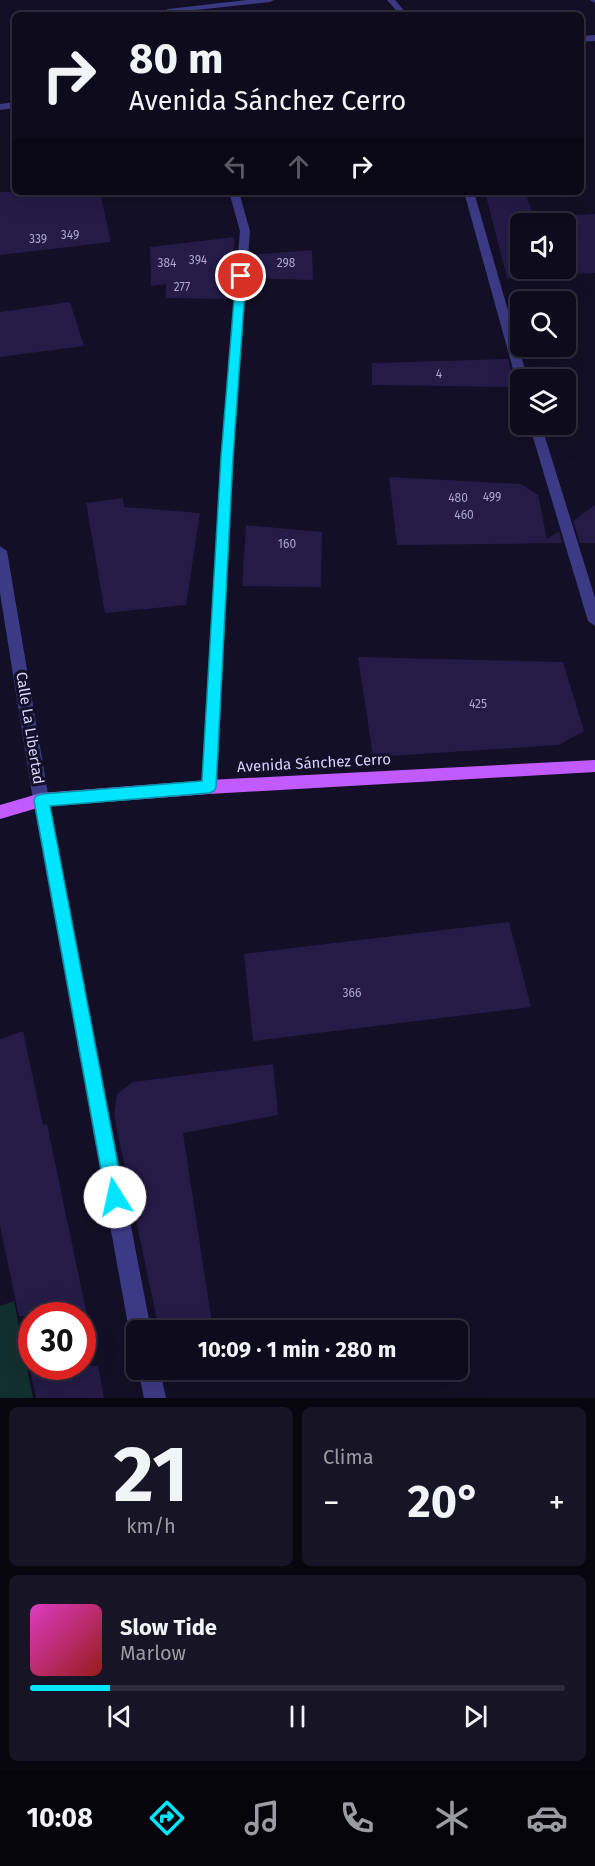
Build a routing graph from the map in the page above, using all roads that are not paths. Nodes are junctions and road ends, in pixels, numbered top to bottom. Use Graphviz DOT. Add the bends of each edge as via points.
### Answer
graph roads {
  1 [pos="270,0"];
  2 [pos="392,0"];
  3 [pos="177,12"];
  4 [pos="402,12"];
  5 [pos="235,195"];
  6 [pos="470,195"];
  7 [pos="519,369"];
  8 [pos="538,435"];
  9 [pos="0,551"];
  10 [pos="595,621"];
  11 [pos="595,766"];
  12 [pos="209,787"];
  13 [pos="42,800"];
  14 [pos="0,812"];
  15 [pos="138,1320"];
  16 [pos="151,1380"];
  17 [pos="155,1398"];
  1 -- 3 [label="street"];
  2 -- 4 [label="street"];
  5 -- 12 [label="street" via="245,231 227,457"];
  6 -- 7 [label="street"];
  8 -- 10 [label="street"];
  9 -- 13 [label="street, Calle La Libertad"];
  11 -- 12 [label="main road, Avenida Sánchez Cerro"];
  12 -- 13 [label="main road, Avenida Sánchez Cerro"];
  13 -- 14 [label="main road, Avenida Sánchez Cerro"];
  13 -- 15 [label="street, Calle La Libertad"];
  16 -- 17 [label="street"];
}
